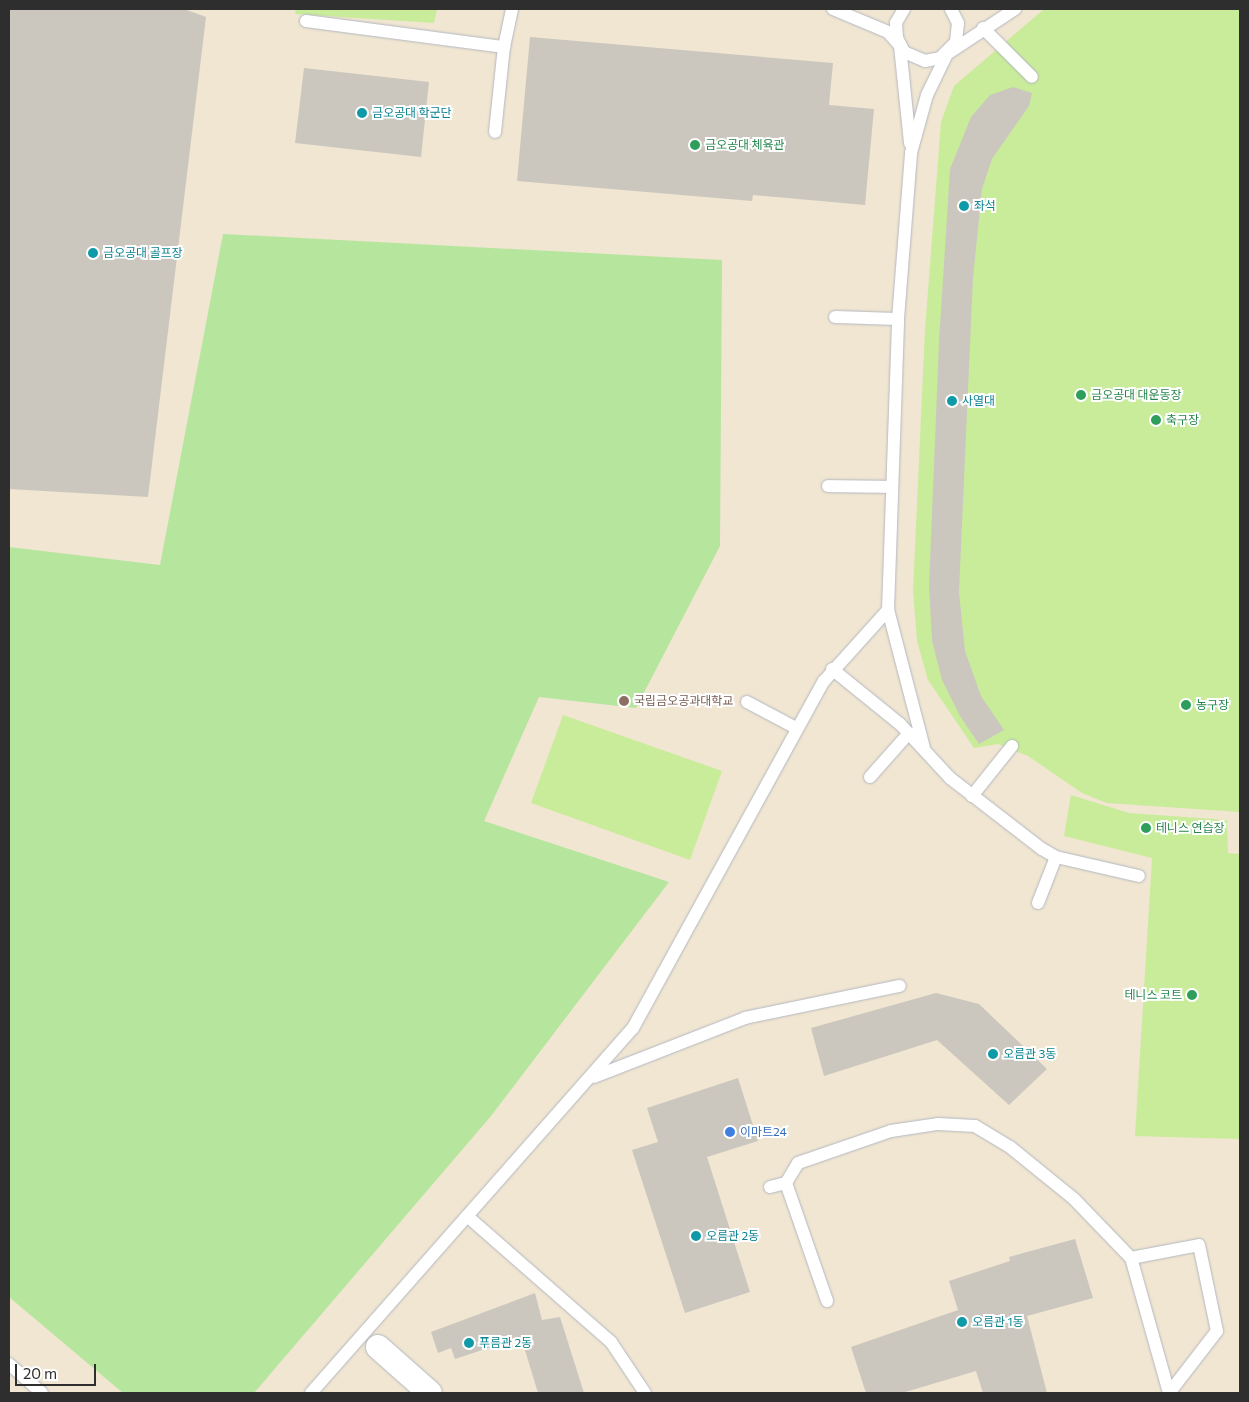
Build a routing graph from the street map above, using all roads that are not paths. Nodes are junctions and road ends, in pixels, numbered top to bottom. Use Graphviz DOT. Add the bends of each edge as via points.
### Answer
graph roads {
  1 [pos="512,9"];
  2 [pos="832,9"];
  3 [pos="904,9"];
  4 [pos="951,9"];
  5 [pos="1015,9"];
  6 [pos="306,21"];
  7 [pos="983,28"];
  8 [pos="900,46"];
  9 [pos="504,47"];
  10 [pos="947,54"];
  11 [pos="1032,77"];
  12 [pos="495,132"];
  13 [pos="911,153"];
  14 [pos="835,318"];
  15 [pos="898,319"];
  16 [pos="828,486"];
  17 [pos="892,487"];
  18 [pos="888,610"];
  19 [pos="832,669"];
  20 [pos="747,702"];
  21 [pos="796,728"];
  22 [pos="909,733"];
  23 [pos="1012,746"];
  24 [pos="924,748"];
  25 [pos="870,777"];
  26 [pos="972,796"];
  27 [pos="1056,857"];
  28 [pos="1139,876"];
  29 [pos="1038,903"];
  30 [pos="900,986"];
  31 [pos="592,1078"];
  32 [pos="786,1183"];
  33 [pos="770,1188"];
  34 [pos="468,1216"];
  35 [pos="1131,1258"];
  36 [pos="827,1300"];
  37 [pos="378,1348"];
  38 [pos="9,1364"];
  39 [pos="42,1393"];
  40 [pos="311,1393"];
  41 [pos="430,1393"];
  42 [pos="645,1393"];
  43 [pos="1169,1393"];
  1 -- 9 [label="lane"];
  2 -- 8 [label="lane" via="888,32"];
  3 -- 8 [label="lane" via="896,23"];
  4 -- 10 [label="lane" via="958,33"];
  5 -- 7 [label="lane"];
  6 -- 9 [label="lane"];
  7 -- 10 [label="lane"];
  7 -- 11 [label="lane"];
  8 -- 10 [label="lane" via="918,60 933,60"];
  8 -- 13 [label="lane"];
  9 -- 12 [label="lane"];
  10 -- 13 [label="lane" via="927,95"];
  13 -- 15 [label="lane"];
  14 -- 15 [label="lane"];
  15 -- 17 [label="lane"];
  16 -- 17 [label="lane"];
  17 -- 18 [label="lane"];
  18 -- 19 [label="lane"];
  18 -- 24 [label="lane"];
  19 -- 21 [label="lane"];
  19 -- 22 [label="lane"];
  20 -- 21 [label="lane"];
  21 -- 31 [label="lane" via="633,1028"];
  22 -- 24 [label="lane"];
  22 -- 25 [label="lane"];
  23 -- 26 [label="lane"];
  24 -- 26 [label="lane"];
  26 -- 27 [label="lane"];
  27 -- 28 [label="lane"];
  27 -- 29 [label="lane"];
  30 -- 31 [label="lane" via="745,1018"];
  31 -- 34 [label="lane"];
  32 -- 33 [label="lane"];
  32 -- 35 [label="lane" via="798,1163 891,1131 938,1124 975,1126 1010,1147 1074,1199"];
  32 -- 36 [label="lane"];
  34 -- 40 [label="lane"];
  34 -- 42 [label="lane" via="611,1342"];
  35 -- 43 [label="lane"];
  35 -- 43 [label="lane" via="1199,1245 1217,1331"];
  37 -- 41 [label="street"];
  38 -- 39 [label="lane"];
}
